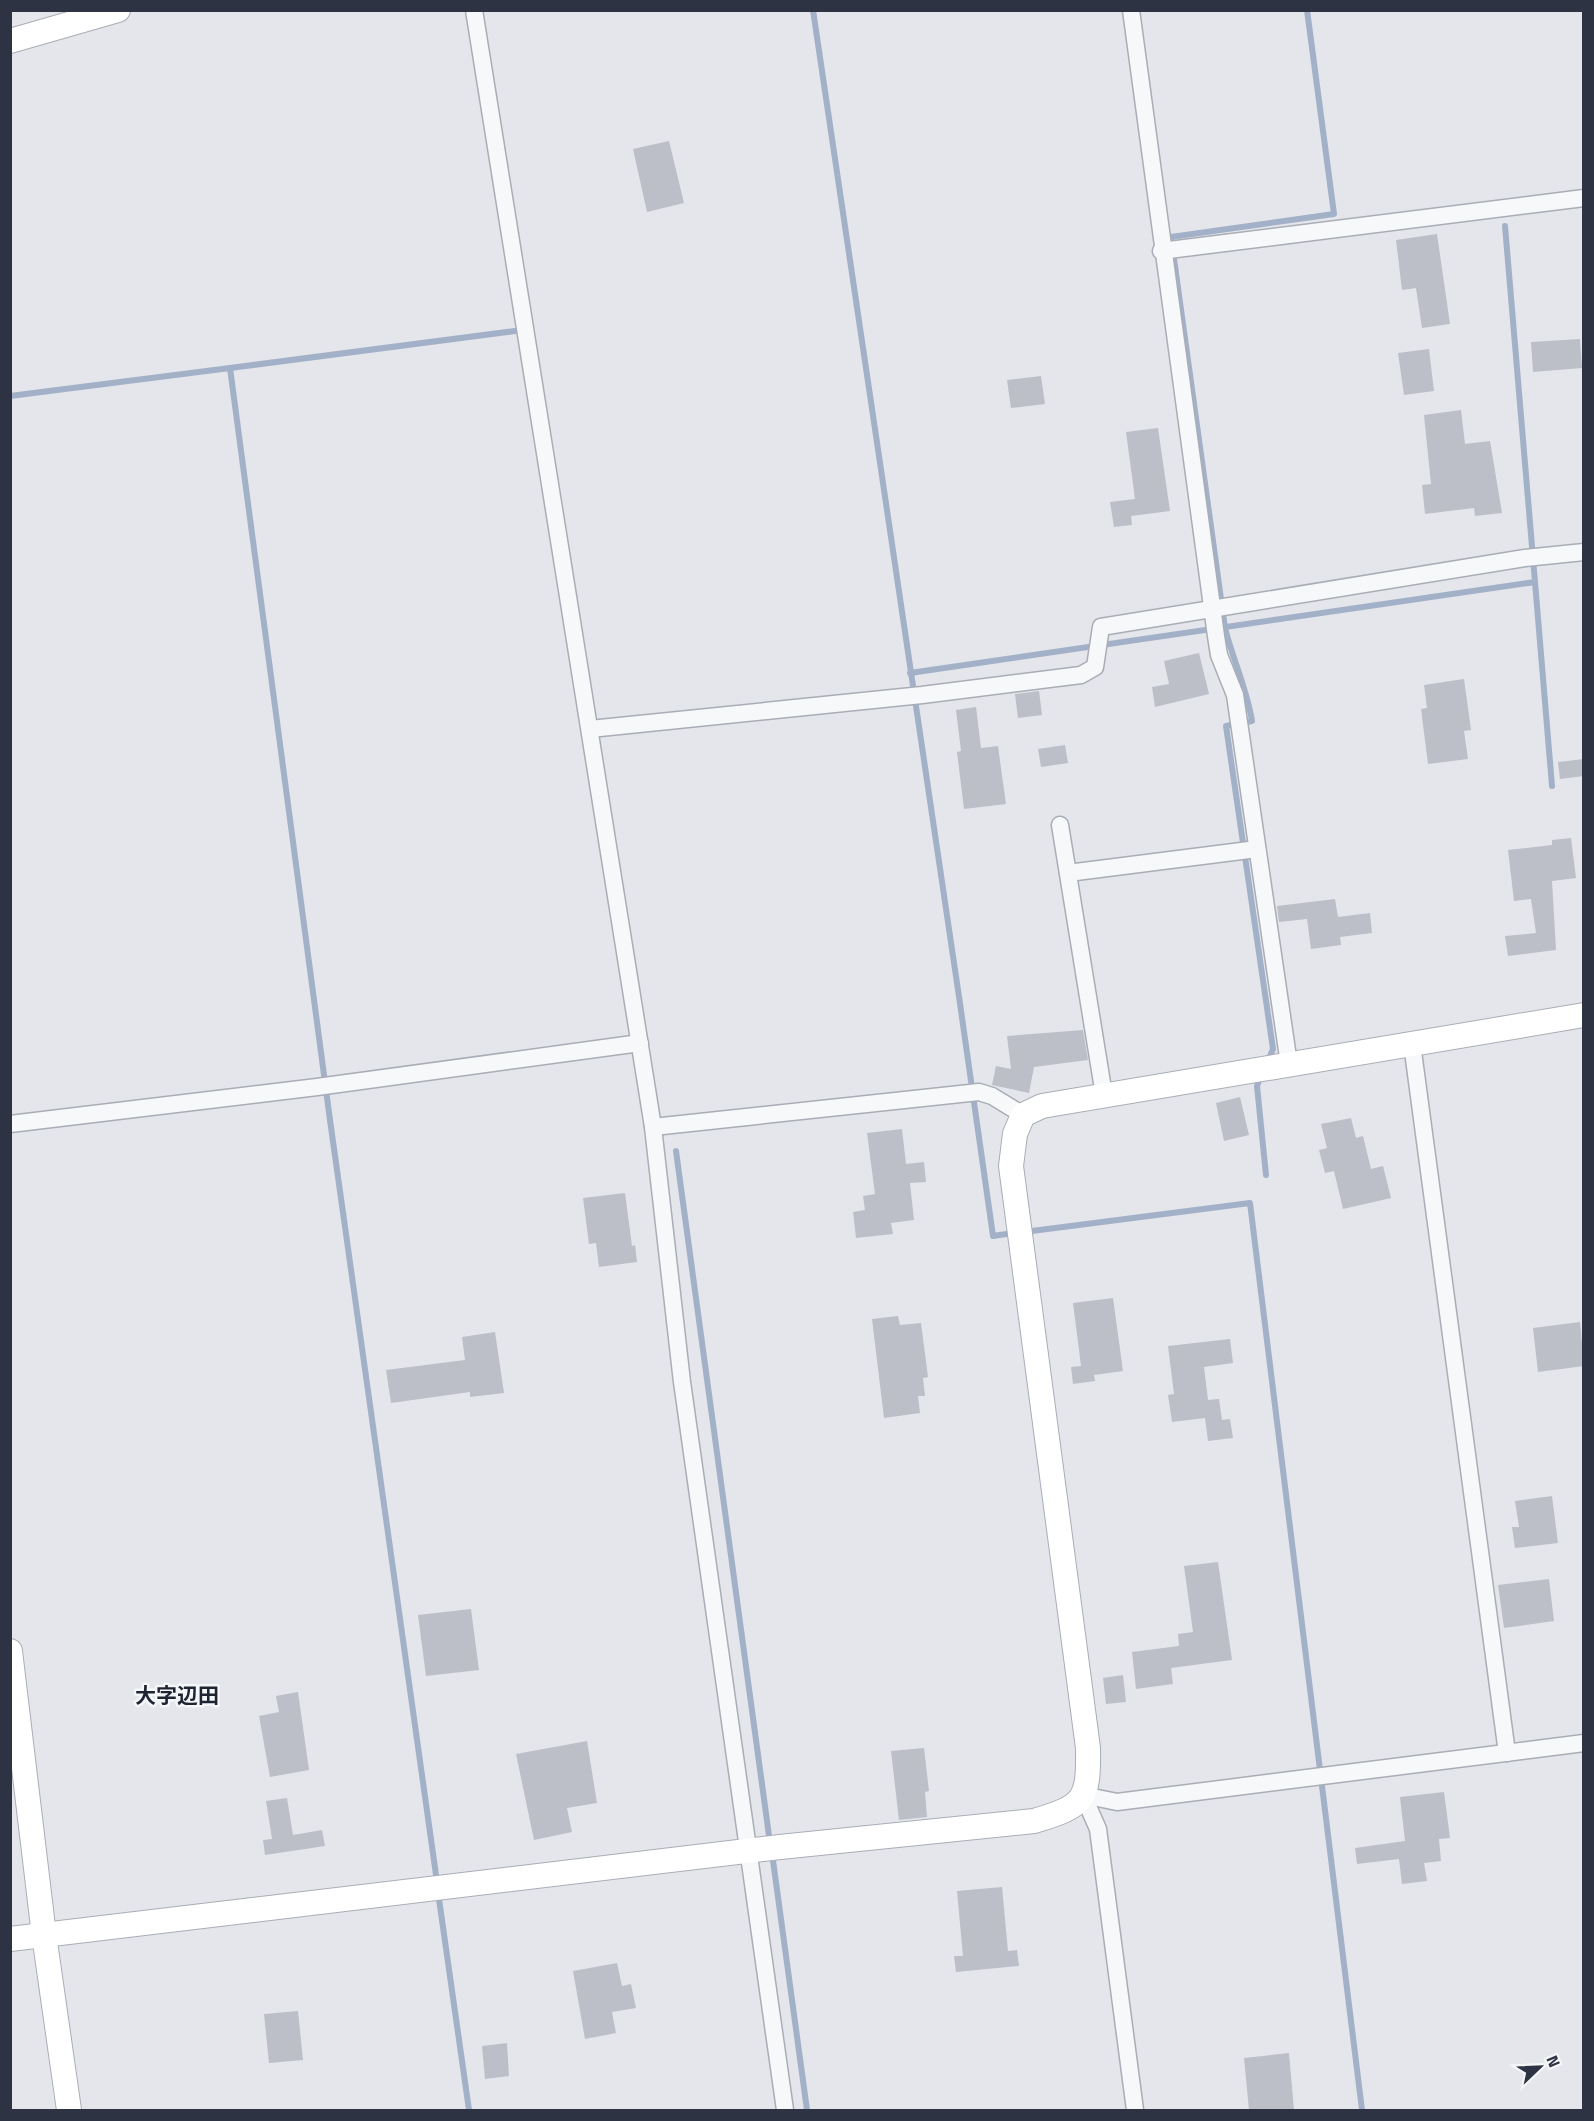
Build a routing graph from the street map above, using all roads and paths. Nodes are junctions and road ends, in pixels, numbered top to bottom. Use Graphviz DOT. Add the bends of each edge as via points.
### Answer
graph roads {
  1 [pos="118,10"];
  2 [pos="474,10"];
  3 [pos="1131,10"];
  4 [pos="10,41"];
  5 [pos="1584,198"];
  6 [pos="1168,250"];
  7 [pos="1584,552"];
  8 [pos="1212,607"];
  9 [pos="590,729"];
  10 [pos="1060,825"];
  11 [pos="1248,850"];
  12 [pos="1068,873"];
  13 [pos="1584,1016"];
  14 [pos="640,1043"];
  15 [pos="1412,1044"];
  16 [pos="1273,1067"];
  17 [pos="1104,1095"];
  18 [pos="1023,1114"];
  19 [pos="10,1124"];
  20 [pos="653,1127"];
  21 [pos="10,1651"];
  22 [pos="1584,1743"];
  23 [pos="1507,1753"];
  24 [pos="1083,1795"];
  25 [pos="764,1849"];
  26 [pos="44,1935"];
  27 [pos="10,1939"];
  28 [pos="69,2110"];
  29 [pos="785,2110"];
  30 [pos="1135,2110"];
  1 -- 4 [label="street"];
  2 -- 9 [label="street"];
  3 -- 6 [label="street"];
  5 -- 6 [label="street"];
  6 -- 8 [label="street"];
  7 -- 8 [label="street"];
  8 -- 9 [label="street" via="1101,627 1095,667 1081,675"];
  8 -- 11 [label="street" via="1219,655 1235,695"];
  9 -- 14 [label="street"];
  10 -- 12 [label="street"];
  11 -- 12 [label="street"];
  11 -- 16 [label="street"];
  12 -- 17 [label="street"];
  13 -- 15 [label="street"];
  14 -- 19 [label="street"];
  14 -- 20 [label="street"];
  15 -- 16 [label="street"];
  15 -- 23 [label="street"];
  16 -- 17 [label="street"];
  17 -- 18 [label="street" via="1042,1106"];
  18 -- 20 [label="street" via="992,1096 972,1093"];
  18 -- 24 [label="street" via="1015,1134 1011,1166 1088,1748 1089,1779"];
  20 -- 25 [label="street" via="682,1382"];
  21 -- 26 [label="street"];
  22 -- 23 [label="street"];
  23 -- 24 [label="street" via="1117,1802"];
  24 -- 25 [label="street" via="1070,1810 1034,1821"];
  24 -- 30 [label="street" via="1098,1829"];
  25 -- 26 [label="street"];
  25 -- 29 [label="street"];
  26 -- 27 [label="street"];
  26 -- 28 [label="street"];
}
